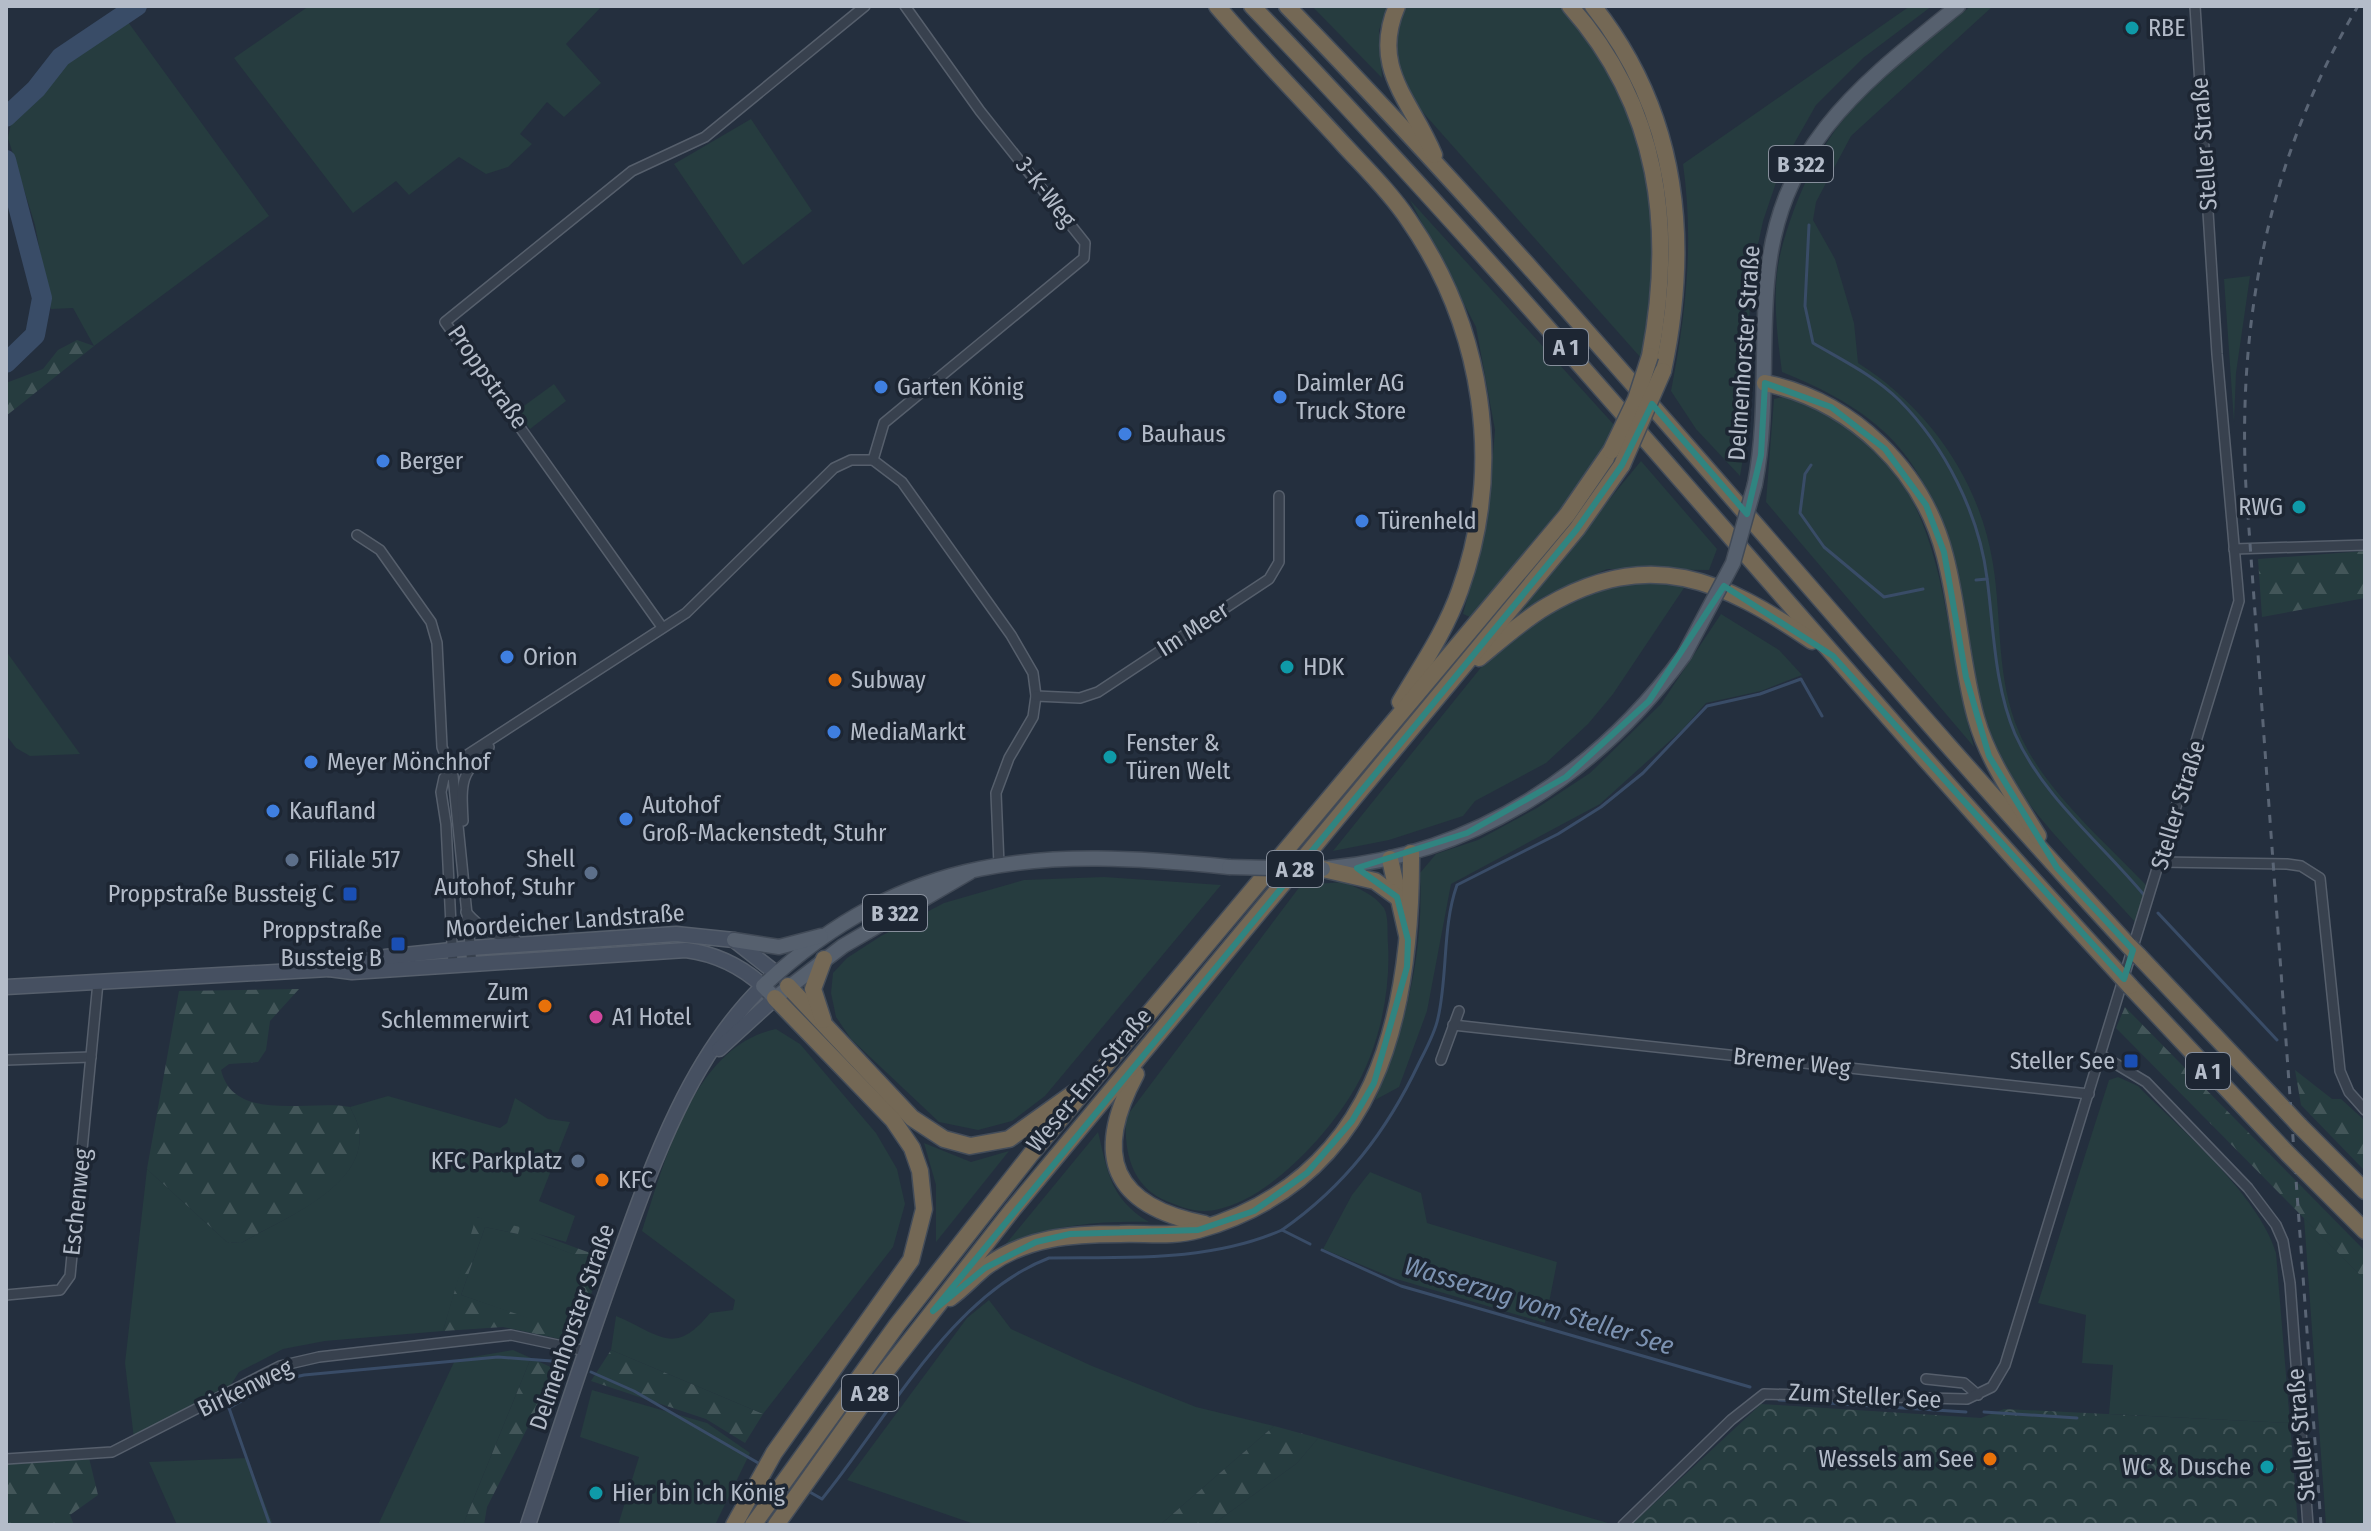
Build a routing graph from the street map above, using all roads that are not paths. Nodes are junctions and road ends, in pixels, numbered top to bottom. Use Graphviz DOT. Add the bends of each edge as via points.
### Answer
graph roads {
  1 [pos="865,6"];
  2 [pos="905,6"];
  3 [pos="1217,6"];
  4 [pos="1252,6"];
  5 [pos="1287,6"];
  6 [pos="1397,6"];
  7 [pos="1570,6"];
  8 [pos="1593,6"];
  9 [pos="1958,6"];
  10 [pos="2195,6"];
  11 [pos="1438,164"];
  12 [pos="1765,383"];
  13 [pos="873,460"];
  14 [pos="1279,496"];
  15 [pos="357,535"];
  16 [pos="2365,545"];
  17 [pos="2234,549"];
  18 [pos="662,627"];
  19 [pos="1833,656"];
  20 [pos="1454,678"];
  21 [pos="1036,696"];
  22 [pos="1386,728"];
  23 [pos="500,736"];
  24 [pos="451,769"];
  25 [pos="465,772"];
  26 [pos="459,834"];
  27 [pos="1411,853"];
  28 [pos="1390,859"];
  29 [pos="2161,862"];
  30 [pos="999,865"];
  31 [pos="2057,868"];
  32 [pos="1323,869"];
  33 [pos="970,872"];
  34 [pos="1397,897"];
  35 [pos="466,912"];
  36 [pos="826,936"];
  37 [pos="734,940"];
  38 [pos="1408,940"];
  39 [pos="522,944"];
  40 [pos="471,948"];
  41 [pos="453,958"];
  42 [pos="824,959"];
  43 [pos="472,964"];
  44 [pos="782,980"];
  45 [pos="98,982"];
  46 [pos="6,987"];
  47 [pos="769,992"];
  48 [pos="1459,1011"];
  49 [pos="824,1025"];
  50 [pos="1453,1025"];
  51 [pos="1156,1037"];
  52 [pos="2101,1055"];
  53 [pos="91,1057"];
  54 [pos="6,1060"];
  55 [pos="1441,1060"];
  56 [pos="1099,1074"];
  57 [pos="2089,1094"];
  58 [pos="2365,1110"];
  59 [pos="2365,1191"];
  60 [pos="1211,1225"];
  61 [pos="2365,1231"];
  62 [pos="6,1295"];
  63 [pos="933,1311"];
  64 [pos="586,1351"];
  65 [pos="1926,1379"];
  66 [pos="1978,1395"];
  67 [pos="6,1459"];
  68 [pos="528,1525"];
  69 [pos="734,1525"];
  70 [pos="753,1525"];
  71 [pos="776,1525"];
  72 [pos="1623,1525"];
  73 [pos="2308,1525"];
  1 -- 18 [label="street, Proppstraße" via="705,137 632,171 445,322"];
  2 -- 13 [label="street, 3-K-Weg" via="1085,243 1084,258 884,423"];
  3 -- 22 [label="highway" via="1407,217 1440,270 1474,366 1484,441 1473,549 1445,626"];
  4 -- 19 [label="highway, A 1" via="1557,336"];
  5 -- 11 [label="highway, A 1"];
  6 -- 11 [label="highway" via="1388,26 1392,72"];
  7 -- 22 [label="highway, bridge" via="1615,69 1653,166 1662,273 1650,356 1611,451 1567,515"];
  8 -- 20 [label="highway, bridge" via="1644,90 1675,200 1678,278 1663,371 1622,465 1577,529"];
  9 -- 12 [label="main road, Delmenhorster Straße / B 322" via="1850,96 1802,162 1780,217 1770,263"];
  10 -- 17 [label="street, Steller Straße"];
  11 -- 31 [label="highway, A 1"];
  12 -- 27 [label="main road, Delmenhorster Straße / B 322, bridge" via="1755,484 1733,563 1684,655 1632,721 1566,777 1467,833"];
  12 -- 31 [label="highway" via="1811,396 1851,420 1885,449 1915,487 1944,552 1966,677 1989,756"];
  13 -- 18 [label="street" via="851,460 834,468 703,597"];
  13 -- 21 [label="street" via="902,482 1011,635 1033,673"];
  14 -- 21 [label="street, Im Meer" via="1279,562 1269,579 1098,692 1080,698"];
  15 -- 24 [label="street" via="380,550 431,622 437,643 442,747"];
  16 -- 17 [label="street"];
  17 -- 29 [label="street, Steller Straße" via="2236,618"];
  18 -- 23 [label="street"];
  19 -- 20 [label="highway" via="1737,594 1703,580 1655,574 1596,584 1548,605"];
  19 -- 61 [label="highway, A 1, bridge" via="2125,981"];
  20 -- 51 [label="highway, Weser-Ems-Straße / A 28"];
  21 -- 30 [label="street" via="1033,717 996,793"];
  22 -- 56 [label="highway, Weser-Ems-Straße / A 28"];
  23 -- 24 [label="street"];
  23 -- 25 [label="street"];
  24 -- 25 [label="street"];
  24 -- 26 [label="street"];
  24 -- 41 [label="street" via="441,792"];
  25 -- 26 [label="street" via="464,830"];
  26 -- 35 [label="street"];
  27 -- 28 [label="main road, B 322"];
  27 -- 38 [label="highway"];
  28 -- 32 [label="main road, B 322"];
  28 -- 34 [label="highway"];
  29 -- 52 [label="street, Steller Straße"];
  29 -- 58 [label="street" via="2287,864 2320,878 2340,1071"];
  30 -- 32 [label="main road, Delmenhorster Straße / B 322, bridge" via="1113,856"];
  30 -- 33 [label="main road, Delmenhorster Straße / B 322"];
  31 -- 59 [label="highway, A 1, bridge"];
  32 -- 34 [label="highway" via="1375,881"];
  33 -- 36 [label="main road, Delmenhorster Straße / B 322" via="900,891"];
  33 -- 42 [label="main road, Delmenhorster Straße / B 322"];
  34 -- 38 [label="highway"];
  35 -- 39 [label="street" via="481,929"];
  35 -- 40 [label="street"];
  36 -- 37 [label="main road" via="779,947"];
  36 -- 44 [label="main road, B 322"];
  37 -- 39 [label="main road, Moordeicher Landstraße" via="676,934"];
  37 -- 44 [label="main road"];
  38 -- 60 [label="highway" via="1386,1056 1352,1121 1307,1173 1274,1200"];
  39 -- 40 [label="main road, Moordeicher Landstraße"];
  40 -- 41 [label="main road, Moordeicher Landstraße"];
  40 -- 43 [label="street"];
  41 -- 43 [label="main road, Moordeicher Landstraße"];
  41 -- 45 [label="main road, Moordeicher Landstraße" via="352,972"];
  42 -- 44 [label="main road, Delmenhorster Straße / B 322"];
  42 -- 49 [label="highway" via="813,989"];
  43 -- 47 [label="main road, Moordeicher Landstraße" via="686,950 739,966"];
  44 -- 47 [label="main road, Delmenhorster Straße / B 322"];
  44 -- 49 [label="highway"];
  45 -- 46 [label="main road, Moordeicher Landstraße"];
  45 -- 53 [label="street, Eschenweg"];
  47 -- 64 [label="main road, Delmenhorster Straße" via="707,1060 669,1130"];
  47 -- 69 [label="highway" via="893,1120 912,1148 924,1209 911,1260 774,1453"];
  48 -- 50 [label="street"];
  49 -- 56 [label="highway" via="912,1118 944,1139 970,1146 993,1144 1024,1131"];
  50 -- 55 [label="street"];
  50 -- 57 [label="street, Bremer Weg"];
  51 -- 60 [label="highway" via="1118,1109 1115,1156 1141,1202 1172,1217"];
  51 -- 63 [label="highway, Weser-Ems-Straße / A 28"];
  52 -- 57 [label="street"];
  52 -- 73 [label="street, Steller Straße" via="2146,1082 2248,1188 2276,1225 2290,1283"];
  53 -- 54 [label="street"];
  53 -- 62 [label="street, Eschenweg" via="70,1276 50,1294"];
  56 -- 70 [label="highway, Weser-Ems-Straße / A 28" via="897,1325"];
  57 -- 66 [label="street" via="2005,1365 1992,1387"];
  60 -- 63 [label="highway" via="1180,1233 1070,1234 1036,1242 985,1268"];
  63 -- 71 [label="highway, Weser-Ems-Straße / A 28"];
  64 -- 67 [label="street, Birkenweg" via="511,1335 319,1357 280,1366 112,1452"];
  64 -- 68 [label="main road, Delmenhorster Straße"];
  65 -- 66 [label="street" via="1964,1383"];
  66 -- 72 [label="street, Zum Steller See" via="1924,1400 1764,1394"];
}
